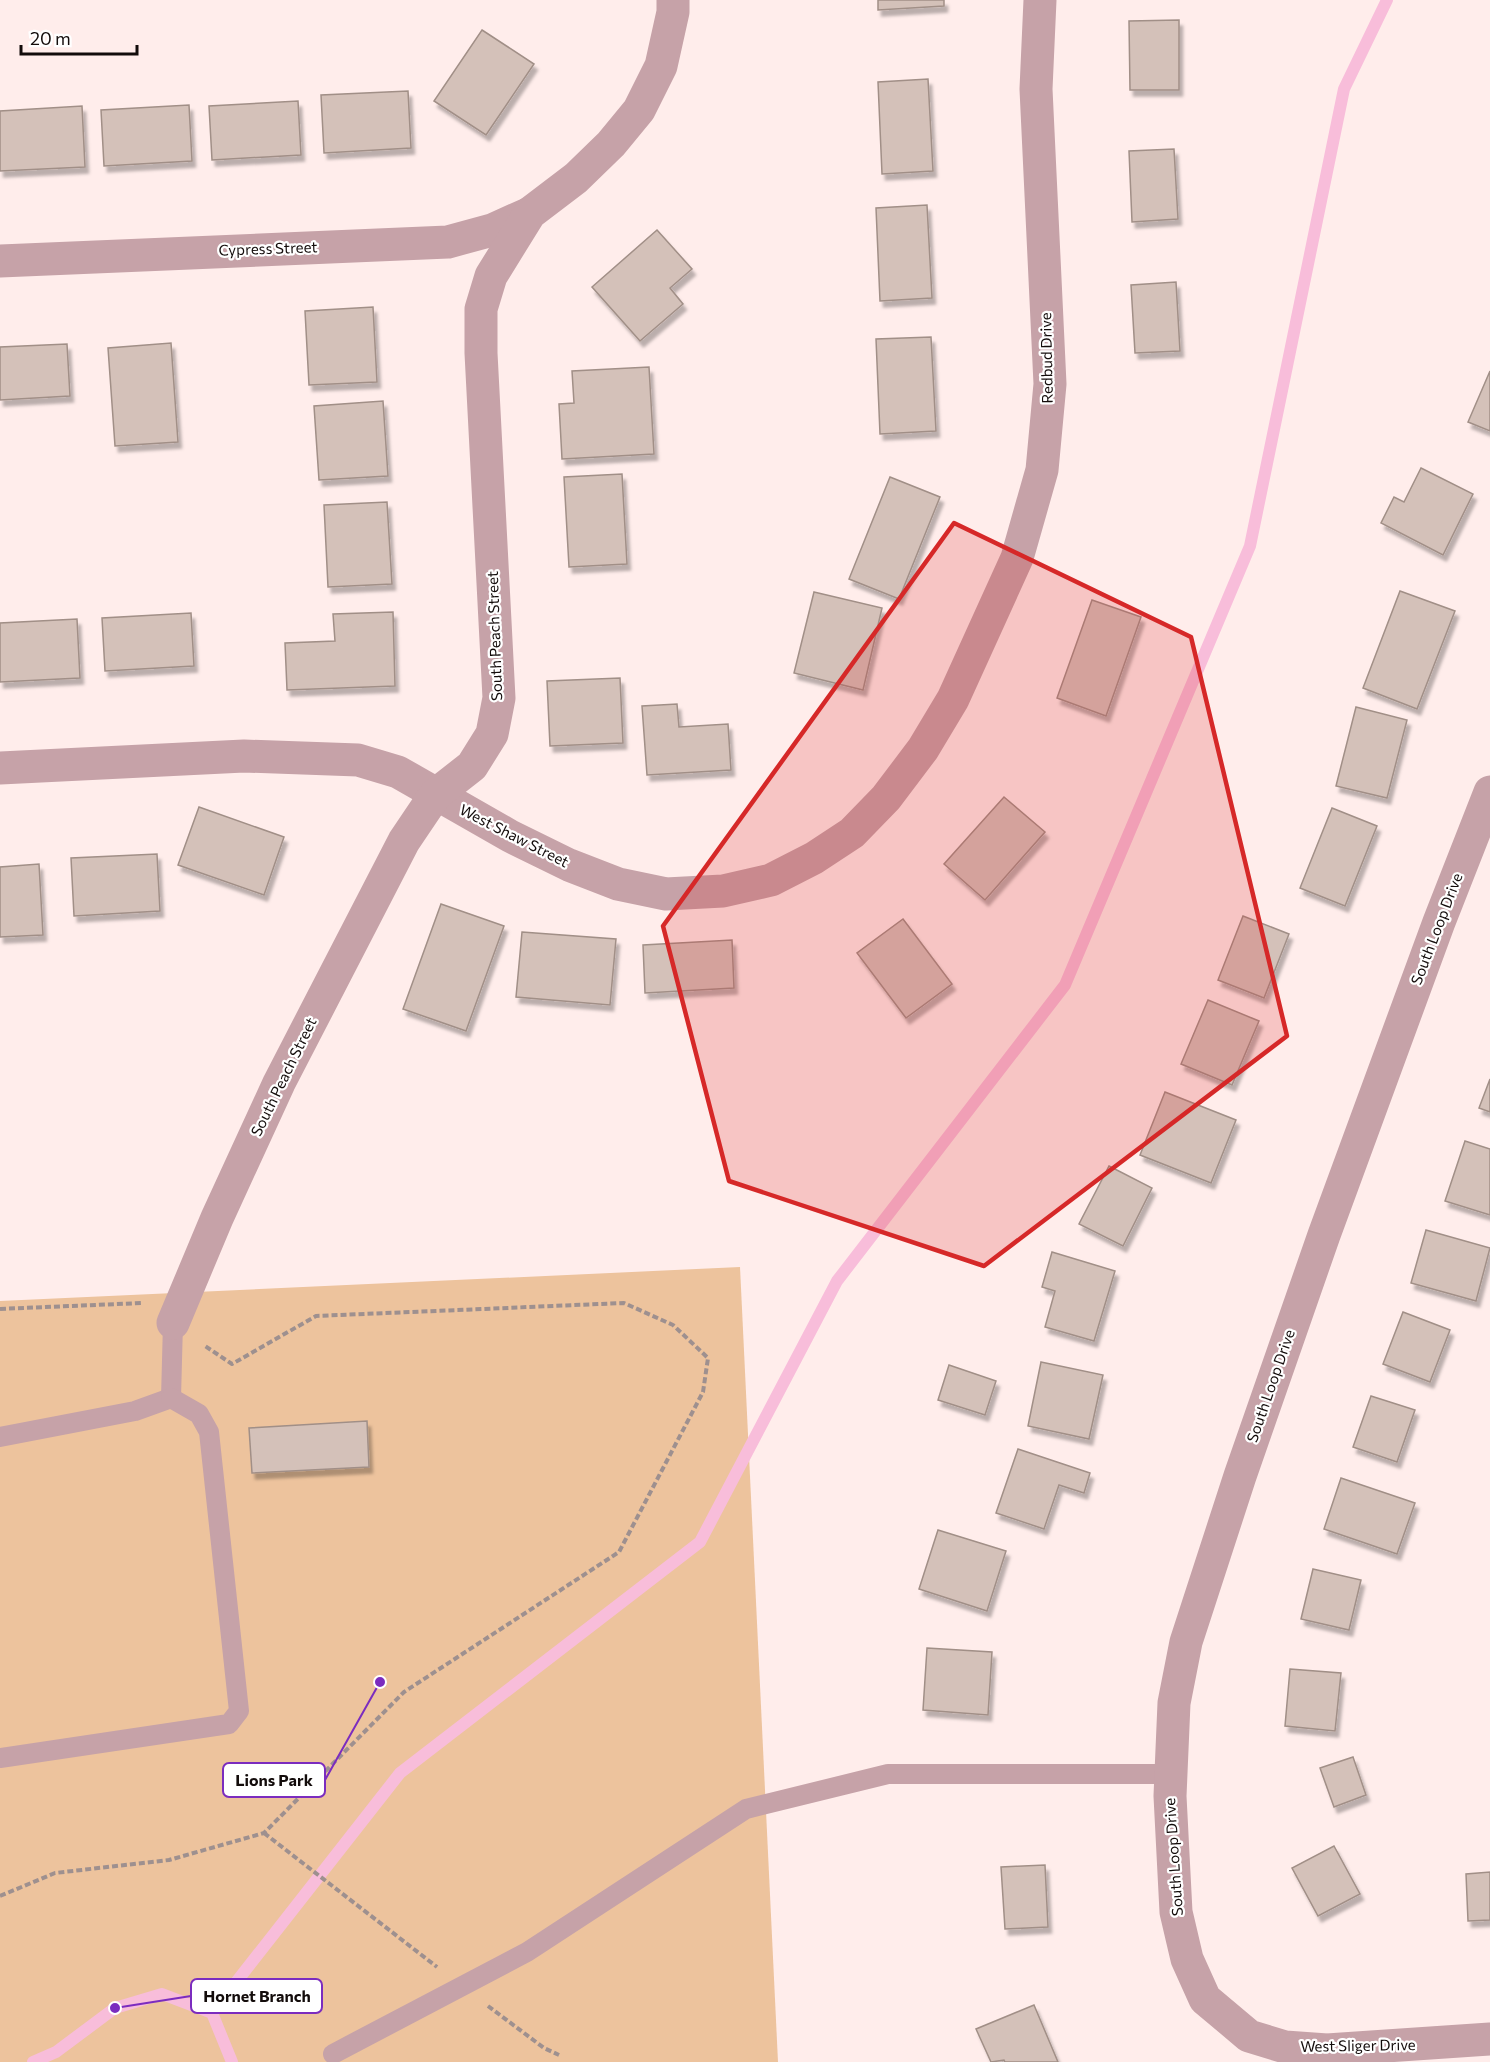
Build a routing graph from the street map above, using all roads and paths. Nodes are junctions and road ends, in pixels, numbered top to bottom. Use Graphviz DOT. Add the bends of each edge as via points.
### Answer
graph roads {
  1 [pos="673,0"];
  2 [pos="1040,0"];
  3 [pos="530,213"];
  4 [pos="0,261"];
  5 [pos="953,699"];
  6 [pos="0,768"];
  7 [pos="1490,792"];
  8 [pos="435,795"];
  9 [pos="145,1303"];
  10 [pos="0,1309"];
  11 [pos="173,1323"];
  12 [pos="205,1346"];
  13 [pos="171,1398"];
  14 [pos="0,1437"];
  15 [pos="0,1758"];
  16 [pos="1170,1774"];
  17 [pos="264,1833"];
  18 [pos="340,1891"];
  19 [pos="0,1896"];
  20 [pos="1204,2000"];
  21 [pos="1490,2039"];
  22 [pos="333,2054"];
  1 -- 3 [label="street, South Peach Street" via="661,66 639,110 576,178"];
  2 -- 5 [label="street, Redbud Drive" via="1036,89 1050,384 1042,470 1017,558"];
  3 -- 4 [label="street, Cypress Street" via="492,230 448,242"];
  3 -- 8 [label="street, South Peach Street" via="492,276 481,309 499,698 492,734 472,766"];
  5 -- 8 [label="street, West Shaw Street" via="923,749 886,798 852,833 771,880 723,891 666,894 618,884 569,865"];
  6 -- 8 [label="street, West Shaw Street" via="244,756 358,760 398,772"];
  7 -- 16 [label="street, South Loop Drive" via="1324,1235 1186,1642 1174,1703"];
  8 -- 11 [label="street, South Peach Street" via="404,841 279,1083"];
  9 -- 10 [label="path"];
  11 -- 13 [label="lane"];
  12 -- 17 [label="path" via="232,1364 316,1316 624,1304 673,1325 708,1358 703,1392 619,1552 404,1692"];
  13 -- 14 [label="lane" via="135,1411"];
  13 -- 15 [label="lane" via="199,1414 209,1432 239,1711 229,1724"];
  16 -- 20 [label="street, South Loop Drive" via="1176,1912 1187,1959"];
  16 -- 22 [label="lane" via="888,1774 746,1809 526,1952"];
  17 -- 18 [label="path"];
  17 -- 19 [label="path" via="169,1860 55,1873"];
  20 -- 21 [label="street, West Sliger Drive" via="1249,2036 1285,2047 1327,2050"];
}
